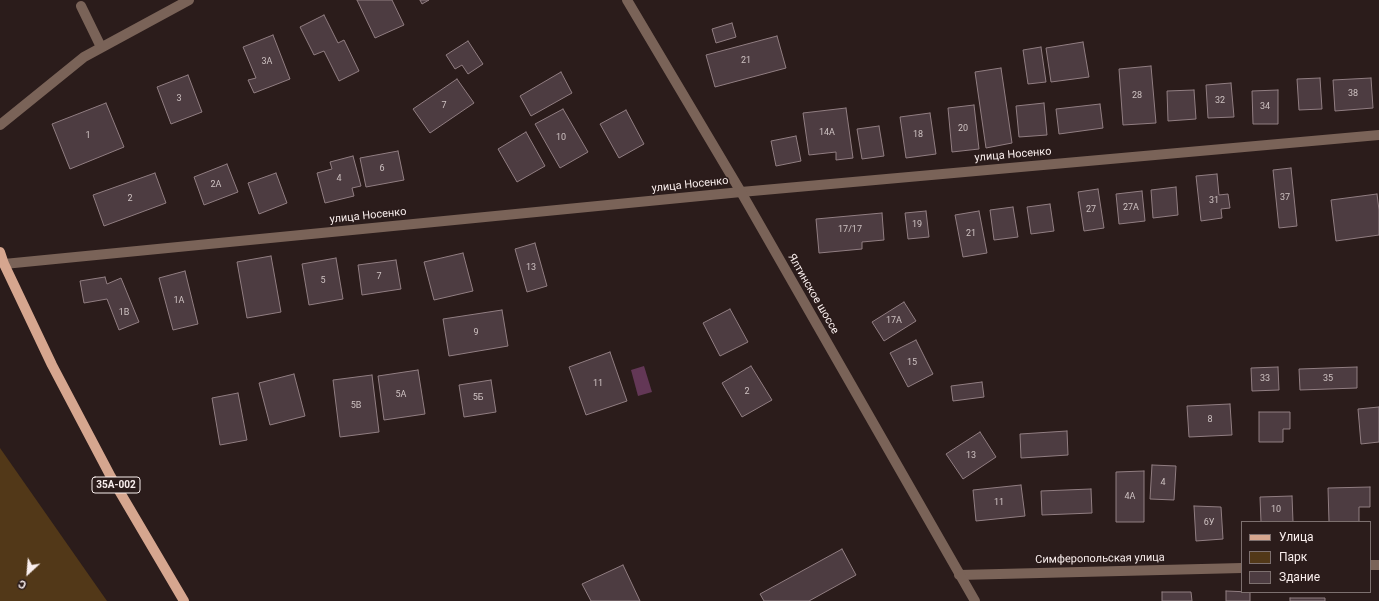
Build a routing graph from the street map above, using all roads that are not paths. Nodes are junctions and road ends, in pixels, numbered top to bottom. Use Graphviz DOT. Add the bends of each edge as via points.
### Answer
graph roads {
  1 [pos="189,0"];
  2 [pos="627,0"];
  3 [pos="81,6"];
  4 [pos="101,48"];
  5 [pos="0,125"];
  6 [pos="1379,135"];
  7 [pos="741,192"];
  8 [pos="0,252"];
  9 [pos="4,264"];
  10 [pos="1241,568"];
  11 [pos="959,575"];
  12 [pos="184,601"];
  13 [pos="975,601"];
  1 -- 4 [label="street"];
  2 -- 7 [label="street, Ялтинское шоссе"];
  3 -- 4 [label="street"];
  4 -- 5 [label="street" via="84,57"];
  6 -- 7 [label="street, улица Носенко"];
  7 -- 9 [label="street, улица Носенко"];
  7 -- 11 [label="street, Ялтинское шоссе"];
  8 -- 9 [label="main road, 35А-002"];
  9 -- 12 [label="main road, 35А-002" via="52,366 111,477"];
  10 -- 11 [label="street, Симферопольская улица"];
  11 -- 13 [label="street, Ялтинское шоссе"];
}
